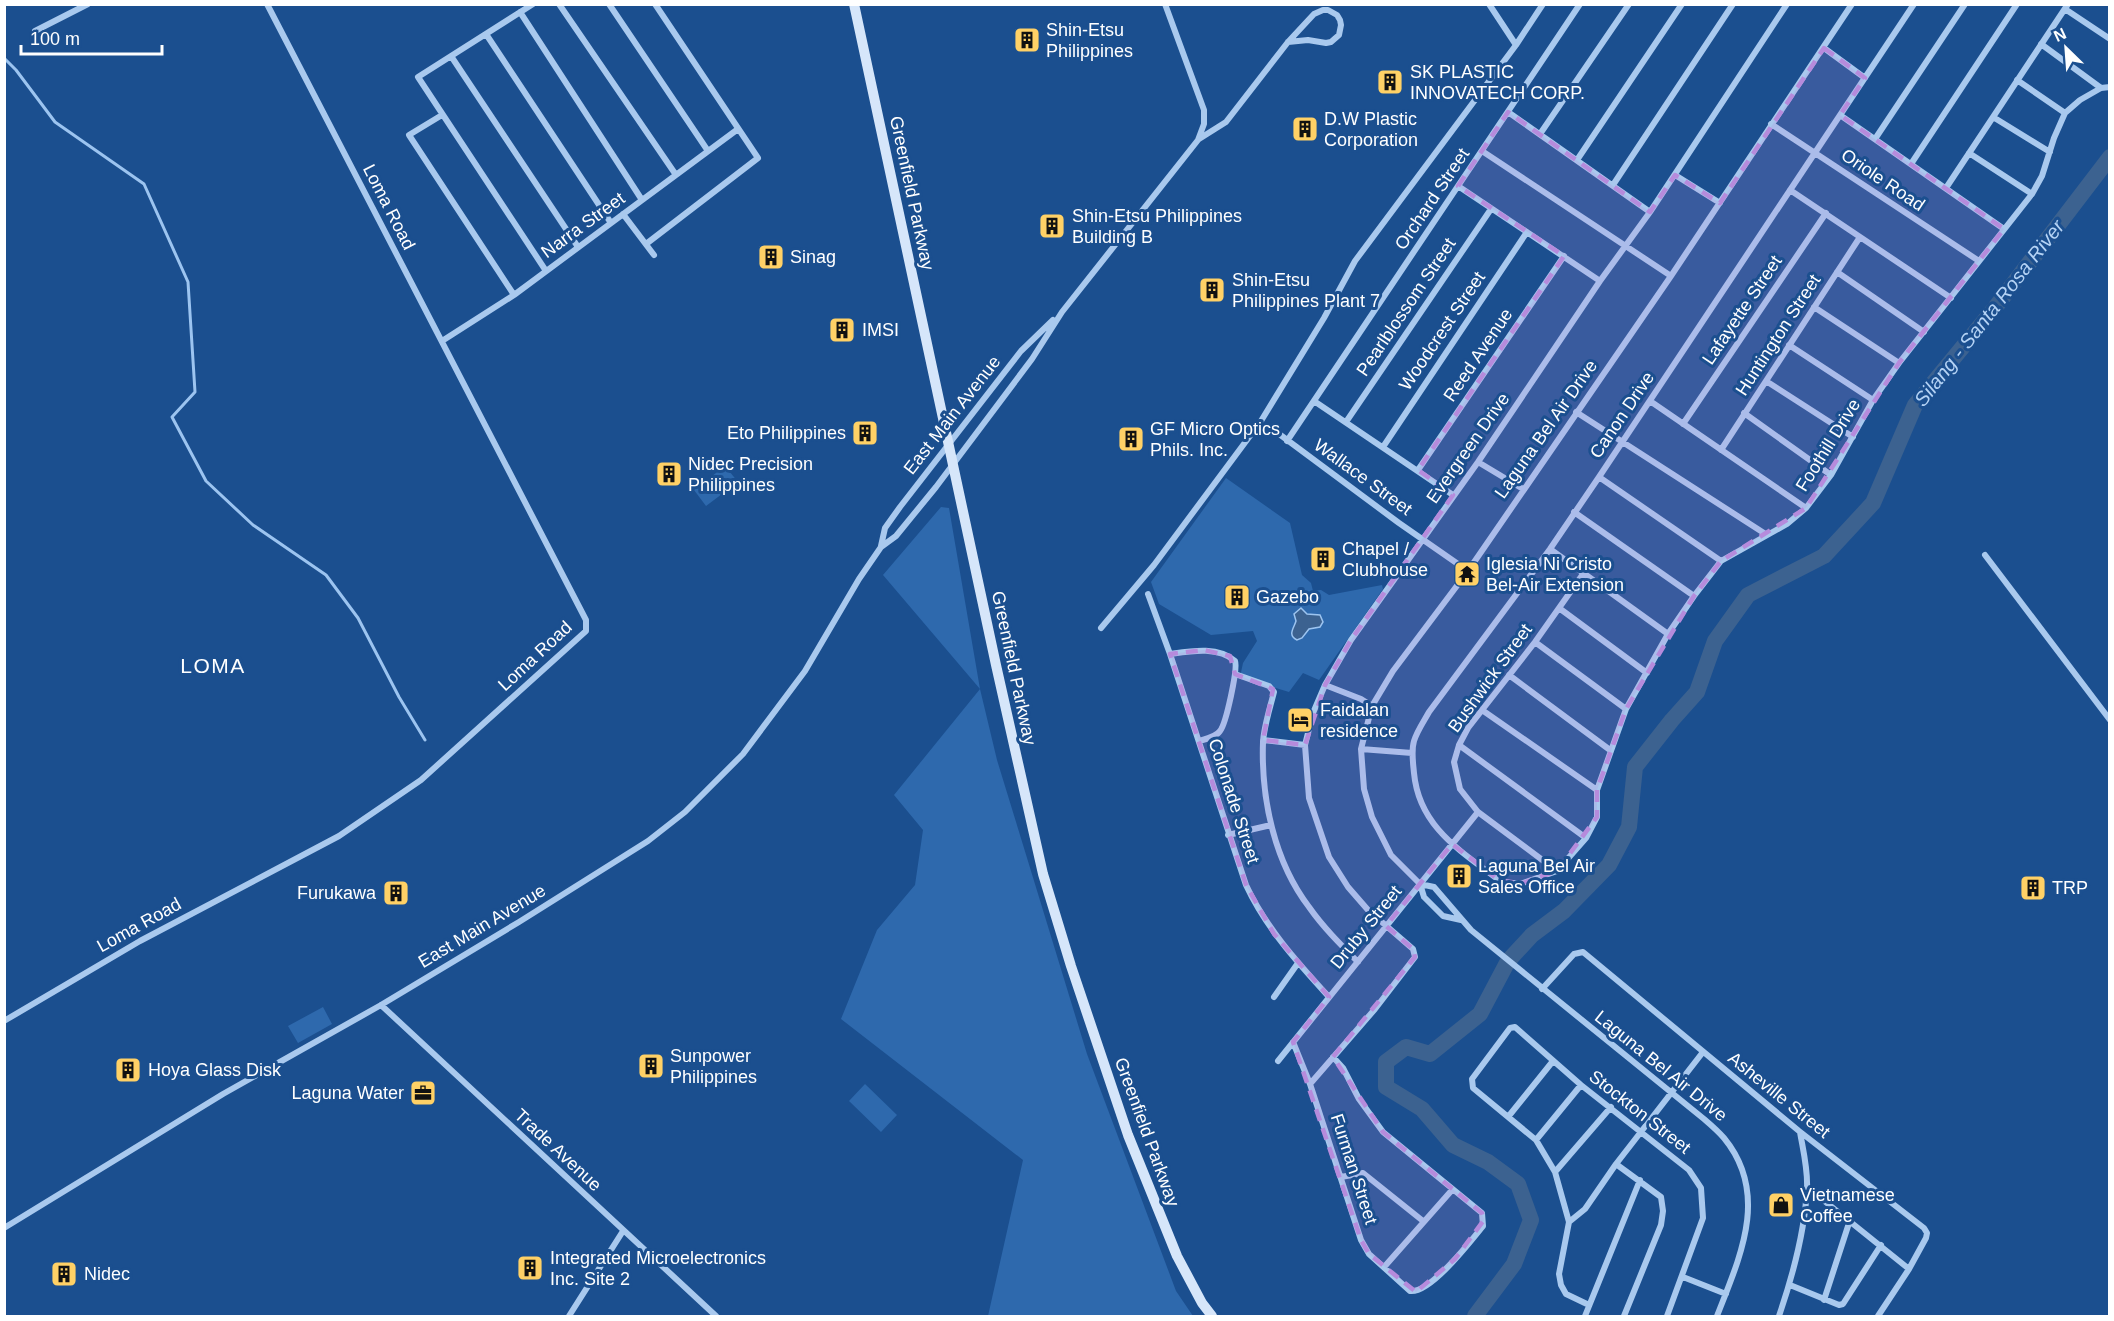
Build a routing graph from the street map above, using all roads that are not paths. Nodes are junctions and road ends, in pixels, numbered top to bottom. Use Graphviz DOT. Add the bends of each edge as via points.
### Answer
graph roads {
  1 [pos="88,4"];
  2 [pos="267,4"];
  3 [pos="533,4"];
  4 [pos="559,4"];
  5 [pos="609,4"];
  6 [pos="654,4"];
  7 [pos="854,4"];
  8 [pos="1165,4"];
  9 [pos="1489,4"];
  10 [pos="1543,4"];
  11 [pos="1580,4"];
  12 [pos="1629,4"];
  13 [pos="1682,4"];
  14 [pos="1733,4"];
  15 [pos="1787,4"];
  16 [pos="1852,4"];
  17 [pos="1914,4"];
  18 [pos="1965,4"];
  19 [pos="2017,4"];
  20 [pos="2067,7"];
  21 [pos="520,12"];
  22 [pos="35,31"];
  23 [pos="486,34"];
  24 [pos="2109,39"];
  25 [pos="1288,42"];
  26 [pos="2042,44"];
  27 [pos="1516,45"];
  28 [pos="1824,48"];
  29 [pos="451,56"];
  30 [pos="1865,78"];
  31 [pos="2017,81"];
  32 [pos="2109,87"];
  33 [pos="2101,88"];
  34 [pos="1508,112"];
  35 [pos="2065,113"];
  36 [pos="442,115"];
  37 [pos="1840,115"];
  38 [pos="1993,117"];
  39 [pos="1771,124"];
  40 [pos="738,129"];
  41 [pos="1540,134"];
  42 [pos="1875,138"];
  43 [pos="1198,140"];
  44 [pos="708,151"];
  45 [pos="1482,151"];
  46 [pos="2050,152"];
  47 [pos="1815,153"];
  48 [pos="1969,153"];
  49 [pos="1577,160"];
  50 [pos="1911,164"];
  51 [pos="676,175"];
  52 [pos="1675,175"];
  53 [pos="1613,185"];
  54 [pos="1458,186"];
  55 [pos="1946,188"];
  56 [pos="1790,190"];
  57 [pos="2032,194"];
  58 [pos="642,200"];
  59 [pos="1720,203"];
  60 [pos="1491,209"];
  61 [pos="1650,212"];
  62 [pos="1826,213"];
  63 [pos="622,214"];
  64 [pos="610,223"];
  65 [pos="2004,229"];
  66 [pos="1527,232"];
  67 [pos="1860,237"];
  68 [pos="646,244"];
  69 [pos="1625,246"];
  70 [pos="578,247"];
  71 [pos="654,255"];
  72 [pos="1564,256"];
  73 [pos="1979,261"];
  74 [pos="546,271"];
  75 [pos="1837,272"];
  76 [pos="1671,276"];
  77 [pos="1600,281"];
  78 [pos="514,295"];
  79 [pos="1951,298"];
  80 [pos="1814,307"];
  81 [pos="1062,312"];
  82 [pos="1924,332"];
  83 [pos="442,340"];
  84 [pos="1789,345"];
  85 [pos="1899,363"];
  86 [pos="1766,381"];
  87 [pos="1874,400"];
  88 [pos="1314,401"];
  89 [pos="1650,401"];
  90 [pos="1576,412"];
  91 [pos="1744,414"];
  92 [pos="1346,422"];
  93 [pos="1683,424"];
  94 [pos="1271,428"];
  95 [pos="1853,437"];
  96 [pos="1287,441"];
  97 [pos="1622,442"];
  98 [pos="950,444"];
  99 [pos="1383,447"];
  100 [pos="1720,450"];
  101 [pos="1478,462"];
  102 [pos="954,463"];
  103 [pos="1418,470"];
  104 [pos="1831,475"];
  105 [pos="1599,477"];
  106 [pos="1523,489"];
  107 [pos="1453,495"];
  108 [pos="1806,508"];
  109 [pos="1574,512"];
  110 [pos="1767,535"];
  111 [pos="1423,539"];
  112 [pos="881,547"];
  113 [pos="1550,549"];
  114 [pos="1985,555"];
  115 [pos="1721,561"];
  116 [pos="1468,571"];
  117 [pos="1583,574"];
  118 [pos="1148,594"];
  119 [pos="1694,597"];
  120 [pos="1559,608"];
  121 [pos="1101,628"];
  122 [pos="1668,634"];
  123 [pos="1535,642"];
  124 [pos="1170,654"];
  125 [pos="1647,673"];
  126 [pos="1235,675"];
  127 [pos="1509,675"];
  128 [pos="1325,685"];
  129 [pos="1372,706"];
  130 [pos="1482,710"];
  131 [pos="1626,710"];
  132 [pos="2109,720"];
  133 [pos="1263,740"];
  134 [pos="1199,741"];
  135 [pos="1305,745"];
  136 [pos="1459,745"];
  137 [pos="1361,749"];
  138 [pos="1610,750"];
  139 [pos="1412,753"];
  140 [pos="1597,790"];
  141 [pos="1478,812"];
  142 [pos="1271,825"];
  143 [pos="1228,835"];
  144 [pos="1586,838"];
  145 [pos="1452,844"];
  146 [pos="1557,871"];
  147 [pos="1420,884"];
  148 [pos="1461,920"];
  149 [pos="1386,926"];
  150 [pos="1358,962"];
  151 [pos="1298,963"];
  152 [pos="1542,989"];
  153 [pos="1274,997"];
  154 [pos="1329,997"];
  155 [pos="381,1005"];
  156 [pos="4,1021"];
  157 [pos="1293,1042"];
  158 [pos="1703,1052"];
  159 [pos="1333,1057"];
  160 [pos="1278,1061"];
  161 [pos="1553,1061"];
  162 [pos="1310,1084"];
  163 [pos="1581,1085"];
  164 [pos="1670,1093"];
  165 [pos="1611,1107"];
  166 [pos="1508,1118"];
  167 [pos="1640,1131"];
  168 [pos="1799,1131"];
  169 [pos="1536,1140"];
  170 [pos="1616,1164"];
  171 [pos="1556,1172"];
  172 [pos="1341,1177"];
  173 [pos="1640,1180"];
  174 [pos="1807,1187"];
  175 [pos="1452,1190"];
  176 [pos="1851,1220"];
  177 [pos="1423,1221"];
  178 [pos="1569,1222"];
  179 [pos="4,1228"];
  180 [pos="623,1231"];
  181 [pos="1881,1245"];
  182 [pos="1384,1266"];
  183 [pos="1909,1269"];
  184 [pos="1683,1277"];
  185 [pos="1790,1285"];
  186 [pos="1726,1294"];
  187 [pos="1824,1300"];
  188 [pos="1589,1305"];
  189 [pos="569,1317"];
  190 [pos="716,1317"];
  191 [pos="1212,1317"];
  192 [pos="1585,1317"];
  193 [pos="1624,1317"];
  194 [pos="1667,1317"];
  195 [pos="1717,1317"];
  196 [pos="1779,1317"];
  197 [pos="1878,1317"];
  1 -- 22 [label="street"];
  2 -- 83 [label="street, Loma Road"];
  3 -- 21 [label="street"];
  4 -- 51 [label="street"];
  5 -- 44 [label="street"];
  6 -- 40 [label="street"];
  7 -- 98 [label="main road, Greenfield Parkway"];
  8 -- 43 [label="street, East Main Avenue" via="1204,110"];
  9 -- 27 [label="street"];
  10 -- 27 [label="street"];
  11 -- 34 [label="street, Orchard Street"];
  12 -- 41 [label="street"];
  13 -- 49 [label="street"];
  14 -- 53 [label="street"];
  15 -- 52 [label="street, Evergreen Drive"];
  16 -- 28 [label="street, Laguna Bel Air Drive"];
  17 -- 30 [label="street, Canon Drive"];
  18 -- 42 [label="street"];
  19 -- 50 [label="street"];
  20 -- 24 [label="street"];
  20 -- 26 [label="street"];
  21 -- 23 [label="street"];
  21 -- 58 [label="street"];
  23 -- 29 [label="street"];
  23 -- 64 [label="street"];
  25 -- 25 [label="street" via="1331,42 1339,35 1340,20 1333,12 1318,11"];
  25 -- 43 [label="street" via="1226,122"];
  26 -- 31 [label="street"];
  26 -- 33 [label="street"];
  27 -- 121 [label="street" via="1354,261 1261,421 1154,565"];
  28 -- 30 [label="street"];
  28 -- 39 [label="street, Laguna Bel Air Drive"];
  29 -- 36 [label="street" via="418,77"];
  29 -- 70 [label="street"];
  30 -- 37 [label="street, Canon Drive"];
  31 -- 35 [label="street"];
  31 -- 38 [label="street"];
  32 -- 33 [label="street"];
  33 -- 35 [label="street"];
  34 -- 41 [label="street"];
  34 -- 45 [label="street, Orchard Street"];
  35 -- 46 [label="street, Foothill Drive"];
  36 -- 74 [label="street"];
  36 -- 78 [label="street" via="409,135"];
  37 -- 42 [label="street"];
  37 -- 47 [label="street, Canon Drive"];
  38 -- 46 [label="street"];
  38 -- 48 [label="street"];
  39 -- 47 [label="street, Oriole Road"];
  39 -- 59 [label="street, Laguna Bel Air Drive"];
  40 -- 44 [label="street, Narra Street"];
  40 -- 68 [label="street" via="758,159"];
  41 -- 49 [label="street"];
  42 -- 50 [label="street"];
  43 -- 81 [label="street, East Main Avenue"];
  44 -- 51 [label="street, Narra Street"];
  45 -- 54 [label="street, Orchard Street"];
  45 -- 69 [label="street"];
  46 -- 57 [label="street, Foothill Drive"];
  47 -- 56 [label="street, Canon Drive"];
  47 -- 73 [label="street, Oriole Road"];
  48 -- 55 [label="street"];
  48 -- 57 [label="street"];
  49 -- 53 [label="street"];
  50 -- 55 [label="street"];
  51 -- 58 [label="street, Narra Street"];
  52 -- 59 [label="street"];
  52 -- 61 [label="street, Evergreen Drive"];
  53 -- 61 [label="street"];
  54 -- 60 [label="street"];
  54 -- 88 [label="street, Orchard Street"];
  55 -- 65 [label="street"];
  56 -- 62 [label="street"];
  56 -- 89 [label="street, Canon Drive"];
  57 -- 65 [label="street, Foothill Drive"];
  58 -- 63 [label="street, Narra Street"];
  59 -- 76 [label="street, Laguna Bel Air Drive"];
  60 -- 66 [label="street"];
  60 -- 92 [label="street, Pearlblossom Street"];
  61 -- 69 [label="street, Evergreen Drive"];
  62 -- 67 [label="street"];
  62 -- 93 [label="street, Lafayette Street"];
  63 -- 64 [label="street, Narra Street"];
  63 -- 68 [label="street"];
  64 -- 70 [label="street, Narra Street"];
  65 -- 73 [label="street, Foothill Drive"];
  66 -- 72 [label="street"];
  66 -- 99 [label="street, Woodcrest Street"];
  67 -- 75 [label="street, Huntington Street"];
  67 -- 79 [label="street"];
  68 -- 71 [label="street"];
  69 -- 76 [label="street"];
  69 -- 77 [label="street, Evergreen Drive"];
  70 -- 74 [label="street, Narra Street"];
  72 -- 77 [label="street"];
  72 -- 103 [label="street, Reed Avenue"];
  73 -- 79 [label="street, Foothill Drive"];
  74 -- 78 [label="street, Narra Street"];
  75 -- 80 [label="street, Huntington Street"];
  75 -- 82 [label="street"];
  76 -- 90 [label="street, Laguna Bel Air Drive"];
  77 -- 101 [label="street, Evergreen Drive"];
  78 -- 83 [label="street, Narra Street"];
  79 -- 82 [label="street, Foothill Drive"];
  80 -- 84 [label="street, Huntington Street"];
  80 -- 85 [label="street"];
  81 -- 98 [label="street, East Main Avenue" via="1021,351"];
  81 -- 102 [label="street, East Main Avenue"];
  82 -- 85 [label="street, Foothill Drive"];
  83 -- 156 [label="street, Loma Road" via="586,620 586,631 421,780 339,836 130,946"];
  84 -- 86 [label="street, Huntington Street"];
  84 -- 87 [label="street"];
  85 -- 87 [label="street, Foothill Drive"];
  86 -- 91 [label="street, Huntington Street"];
  86 -- 95 [label="street"];
  87 -- 95 [label="street, Foothill Drive"];
  88 -- 92 [label="street"];
  88 -- 96 [label="street, Orchard Street"];
  89 -- 93 [label="street"];
  89 -- 97 [label="street, Canon Drive"];
  90 -- 97 [label="street"];
  90 -- 106 [label="street, Laguna Bel Air Drive"];
  91 -- 100 [label="street, Huntington Street"];
  91 -- 104 [label="street"];
  92 -- 99 [label="street"];
  93 -- 100 [label="street"];
  94 -- 96 [label="street, Wallace Street"];
  95 -- 104 [label="street, Foothill Drive"];
  96 -- 111 [label="street, Wallace Street"];
  97 -- 105 [label="street, Canon Drive"];
  97 -- 110 [label="street"];
  98 -- 102 [label="main road, Greenfield Parkway"];
  98 -- 112 [label="street, East Main Avenue" via="885,528"];
  99 -- 103 [label="street"];
  100 -- 108 [label="street"];
  101 -- 106 [label="street"];
  101 -- 107 [label="street, Evergreen Drive"];
  102 -- 112 [label="street, East Main Avenue" via="896,536"];
  102 -- 191 [label="main road, Greenfield Parkway" via="1049,894 1128,1135 1177,1256"];
  103 -- 107 [label="street"];
  104 -- 108 [label="street, Foothill Drive"];
  105 -- 109 [label="street, Canon Drive"];
  105 -- 115 [label="street"];
  106 -- 116 [label="street, Laguna Bel Air Drive"];
  107 -- 111 [label="street, Evergreen Drive"];
  108 -- 110 [label="street, Foothill Drive"];
  109 -- 113 [label="street, Canon Drive"];
  109 -- 119 [label="street"];
  110 -- 115 [label="street, Foothill Drive"];
  111 -- 116 [label="street, Wallace Street"];
  111 -- 128 [label="street, Evergreen Drive" via="1351,640"];
  112 -- 155 [label="street, East Main Avenue" via="805,670 743,754 685,812 648,841"];
  113 -- 117 [label="street"];
  113 -- 139 [label="street, Canon Drive" via="1429,712 1414,740"];
  114 -- 132 [label="street"];
  115 -- 119 [label="street, Foothill Drive"];
  116 -- 129 [label="street, Laguna Bel Air Drive"];
  117 -- 120 [label="street, Bushwick Street"];
  117 -- 122 [label="street"];
  118 -- 124 [label="street, Colonade Street"];
  119 -- 122 [label="street, Foothill Drive"];
  120 -- 123 [label="street, Bushwick Street"];
  120 -- 125 [label="street"];
  122 -- 125 [label="street, Foothill Drive"];
  123 -- 127 [label="street, Bushwick Street"];
  123 -- 131 [label="street"];
  124 -- 126 [label="street" via="1204,650 1230,656 1237,666"];
  124 -- 134 [label="street, Colonade Street"];
  125 -- 131 [label="street, Foothill Drive"];
  126 -- 133 [label="street" via="1273,689"];
  126 -- 134 [label="street" via="1220,732"];
  127 -- 130 [label="street, Bushwick Street"];
  127 -- 138 [label="street"];
  128 -- 129 [label="street"];
  128 -- 135 [label="street, Evergreen Drive"];
  129 -- 137 [label="street, Laguna Bel Air Drive"];
  130 -- 136 [label="street, Bushwick Street"];
  130 -- 140 [label="street"];
  131 -- 138 [label="street, Foothill Drive"];
  133 -- 135 [label="street"];
  133 -- 142 [label="street"];
  134 -- 143 [label="street, Colonade Street"];
  135 -- 149 [label="street, Evergreen Drive" via="1309,798 1329,857 1348,887"];
  136 -- 141 [label="street, Bushwick Street" via="1457,779"];
  136 -- 144 [label="street"];
  137 -- 139 [label="street"];
  137 -- 147 [label="street, Laguna Bel Air Drive" via="1364,789 1372,817 1391,855"];
  138 -- 140 [label="street, Foothill Drive"];
  139 -- 145 [label="street, Canon Drive" via="1421,805 1433,826"];
  140 -- 144 [label="street, Foothill Drive" via="1597,817"];
  141 -- 145 [label="street, Druby Street"];
  141 -- 146 [label="street, Bushwick Street"];
  142 -- 143 [label="street"];
  142 -- 150 [label="street" via="1287,870 1307,905"];
  143 -- 151 [label="street, Colonade Street" via="1258,910"];
  144 -- 146 [label="street, Foothill Drive"];
  145 -- 146 [label="street" via="1509,884"];
  145 -- 147 [label="street, Druby Street"];
  147 -- 148 [label="street, Laguna Bel Air Drive" via="1434,888"];
  147 -- 148 [label="street, Laguna Bel Air Drive" via="1424,897 1443,916"];
  147 -- 149 [label="street, Druby Street"];
  148 -- 152 [label="street, Laguna Bel Air Drive"];
  149 -- 150 [label="street, Druby Street"];
  149 -- 159 [label="street, Evergreen Drive" via="1413,949 1415,957"];
  150 -- 154 [label="street, Druby Street"];
  151 -- 153 [label="street"];
  151 -- 154 [label="street, Colonade Street"];
  152 -- 158 [label="street, Asheville Street" via="1574,954 1583,952"];
  152 -- 164 [label="street, Laguna Bel Air Drive"];
  154 -- 157 [label="street, Druby Street"];
  155 -- 179 [label="street, East Main Avenue" via="231,1090"];
  155 -- 180 [label="street, Trade Avenue"];
  157 -- 160 [label="street, Druby Street"];
  157 -- 162 [label="street, Furman Street"];
  158 -- 164 [label="street"];
  158 -- 168 [label="street, Asheville Street"];
  159 -- 162 [label="street"];
  159 -- 175 [label="street" via="1383,1132"];
  161 -- 163 [label="street, Stockton Street"];
  161 -- 166 [label="street"];
  161 -- 166 [label="street, Stockton Street" via="1515,1027 1507,1030 1471,1084"];
  162 -- 172 [label="street, Furman Street"];
  163 -- 165 [label="street, Stockton Street"];
  163 -- 169 [label="street"];
  164 -- 167 [label="street"];
  164 -- 186 [label="street, Laguna Bel Air Drive" via="1723,1137 1745,1177 1748,1216"];
  165 -- 167 [label="street, Stockton Street"];
  165 -- 171 [label="street"];
  166 -- 169 [label="street"];
  167 -- 170 [label="street"];
  167 -- 184 [label="street, Stockton Street" via="1689,1170 1701,1188 1703,1218"];
  168 -- 174 [label="street"];
  168 -- 183 [label="street, Asheville Street" via="1924,1228 1926,1238"];
  169 -- 171 [label="street"];
  170 -- 173 [label="street"];
  170 -- 178 [label="street" via="1585,1209"];
  171 -- 178 [label="street"];
  172 -- 177 [label="street" via="1363,1173"];
  172 -- 182 [label="street, Furman Street" via="1361,1240 1369,1254"];
  173 -- 188 [label="street"];
  173 -- 193 [label="street" via="1661,1197 1663,1217"];
  174 -- 176 [label="street"];
  174 -- 185 [label="street"];
  175 -- 177 [label="street"];
  175 -- 182 [label="street, Furman Street" via="1482,1213 1483,1226 1455,1259 1416,1292 1410,1291"];
  176 -- 181 [label="street"];
  176 -- 187 [label="street"];
  177 -- 182 [label="street"];
  178 -- 188 [label="street" via="1559,1274 1561,1285 1566,1294"];
  180 -- 189 [label="street"];
  180 -- 190 [label="street, Trade Avenue"];
  181 -- 183 [label="street"];
  181 -- 187 [label="street" via="1846,1301 1839,1305"];
  183 -- 197 [label="street, Asheville Street"];
  184 -- 186 [label="street"];
  184 -- 194 [label="street, Stockton Street"];
  185 -- 187 [label="street"];
  185 -- 196 [label="street"];
  186 -- 195 [label="street, Laguna Bel Air Drive"];
  188 -- 192 [label="street"];
}
